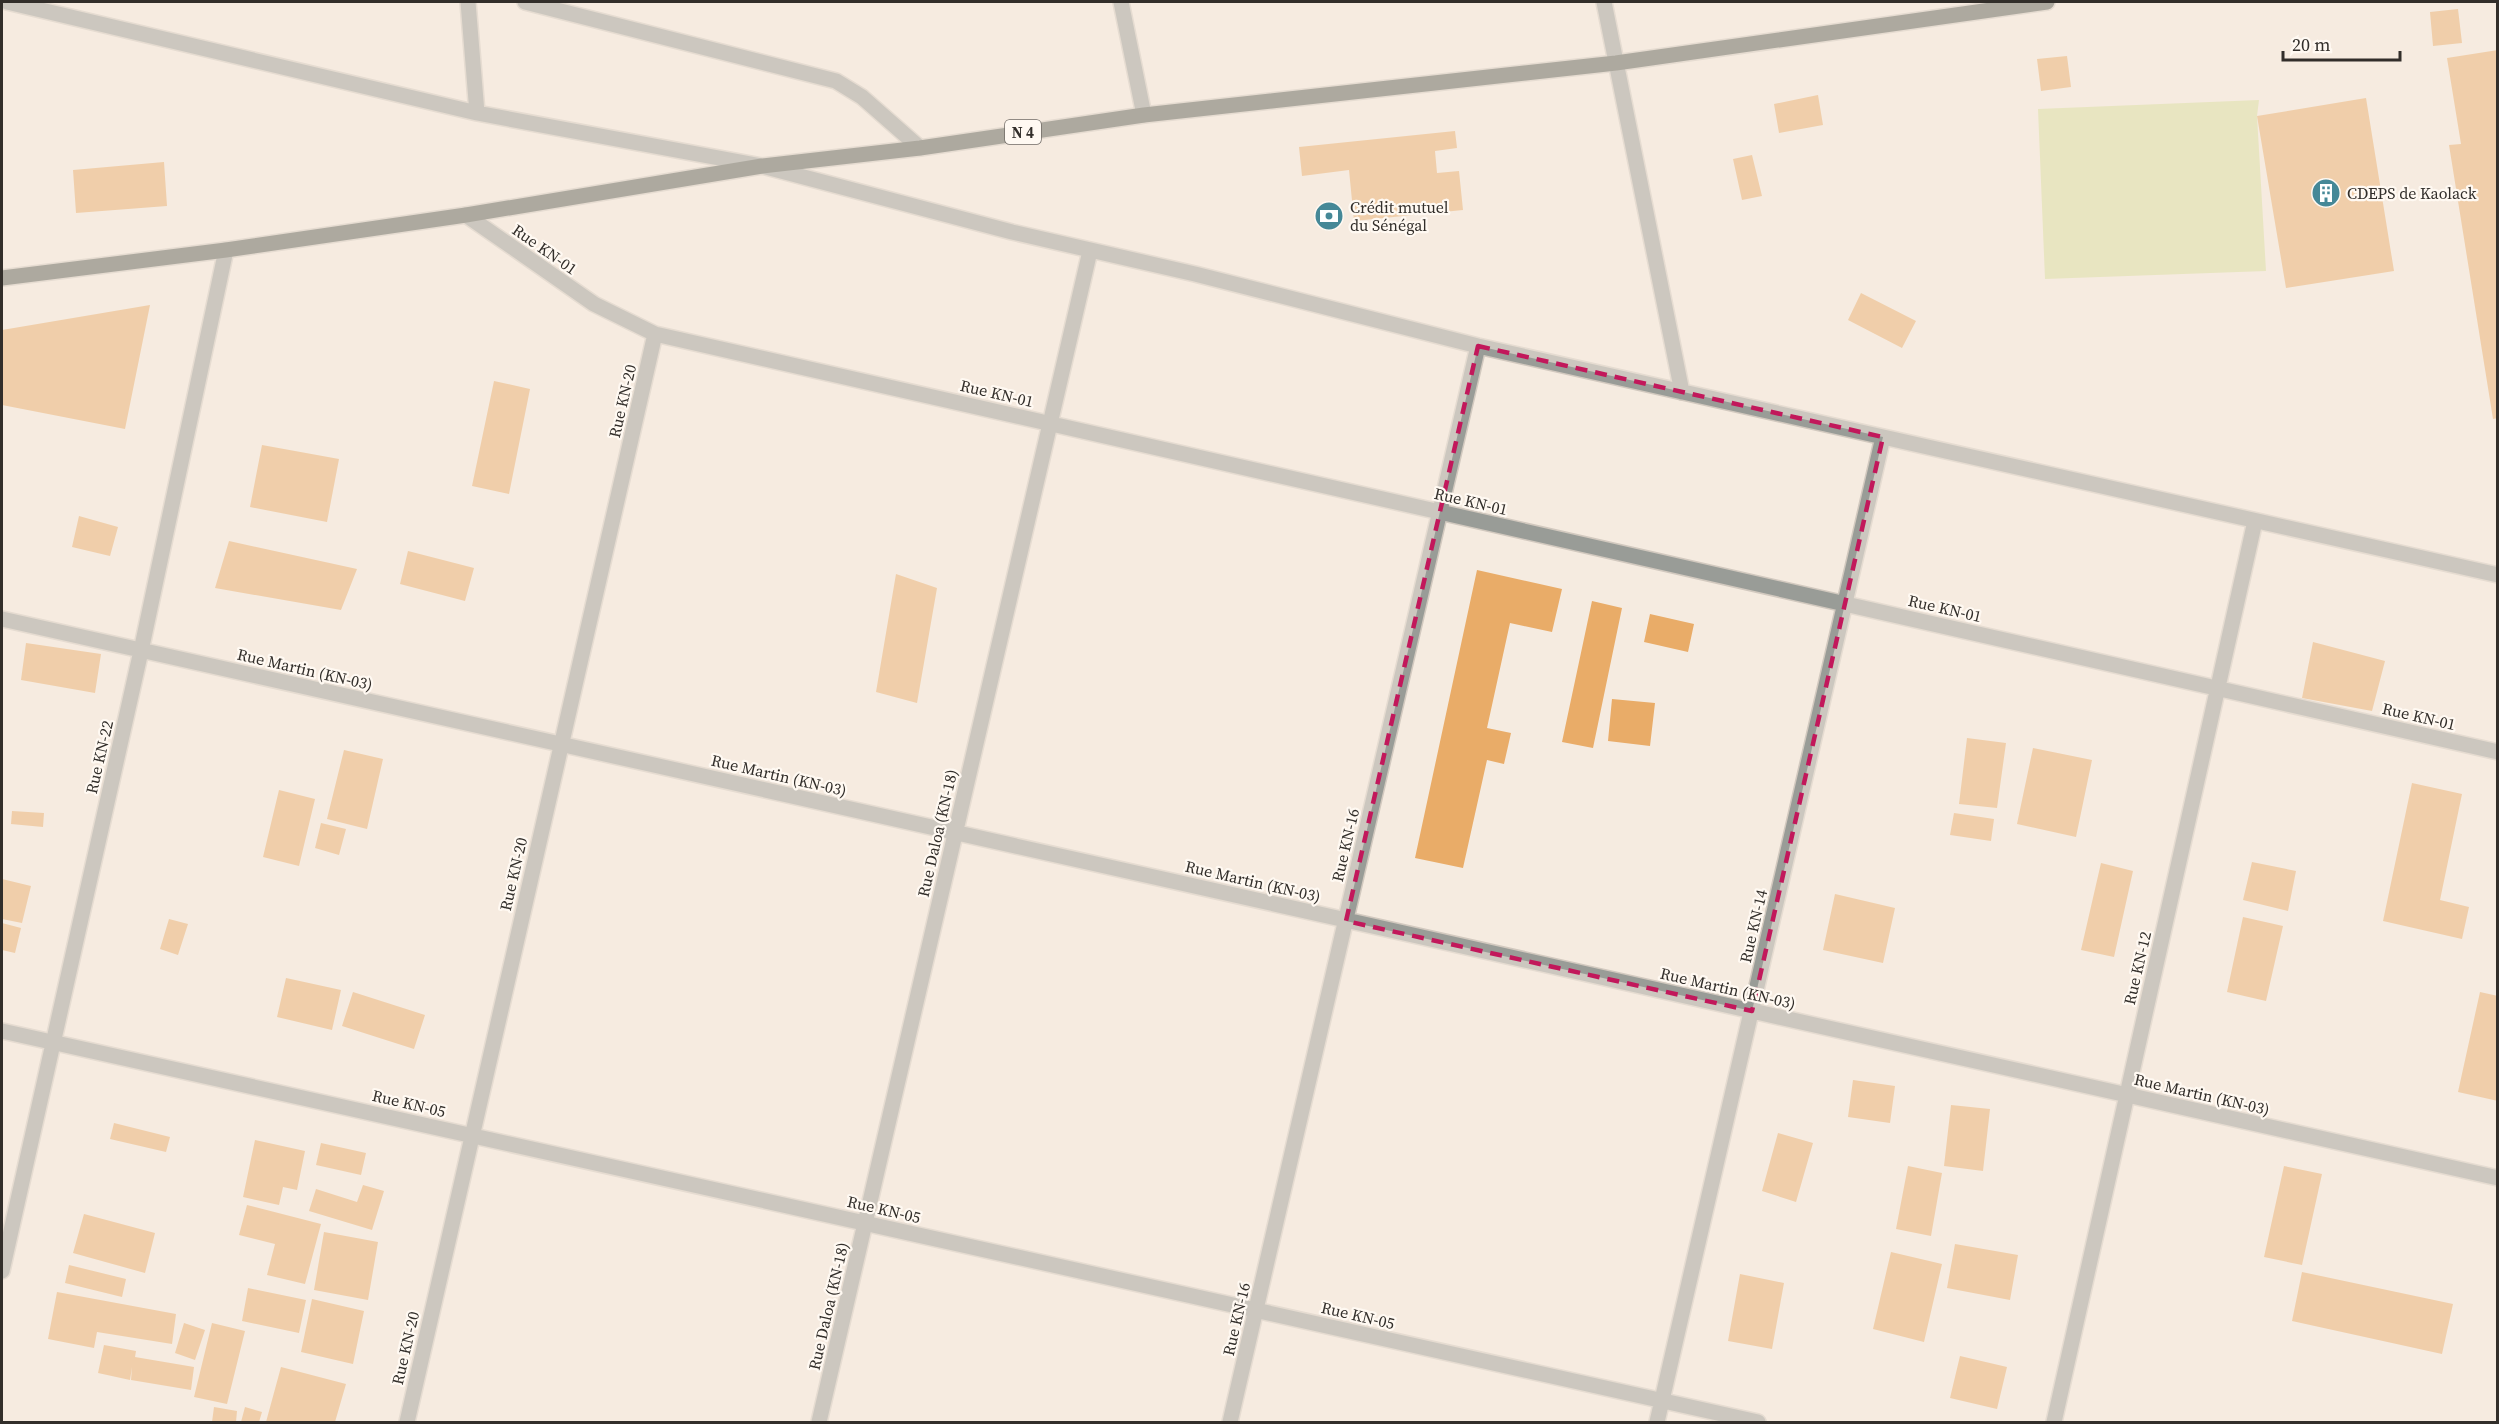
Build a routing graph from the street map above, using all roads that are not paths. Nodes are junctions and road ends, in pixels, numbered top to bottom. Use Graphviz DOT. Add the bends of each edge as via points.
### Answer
graph roads {
  1 [pos="7,2"];
  2 [pos="468,2"];
  3 [pos="525,2"];
  4 [pos="1122,2"];
  5 [pos="1604,2"];
  6 [pos="2047,2"];
  7 [pos="38,5"];
  8 [pos="1617,63"];
  9 [pos="477,113"];
  10 [pos="1144,115"];
  11 [pos="920,148"];
  12 [pos="762,166"];
  13 [pos="466,215"];
  14 [pos="226,250"];
  15 [pos="1090,251"];
  16 [pos="2,278"];
  17 [pos="655,334"];
  18 [pos="1478,346"];
  19 [pos="1682,392"];
  20 [pos="1050,424"];
  21 [pos="1883,437"];
  22 [pos="1440,512"];
  23 [pos="2255,521"];
  24 [pos="2498,575"];
  25 [pos="1845,604"];
  26 [pos="2,619"];
  27 [pos="141,651"];
  28 [pos="2218,688"];
  29 [pos="562,745"];
  30 [pos="2498,752"];
  31 [pos="956,833"];
  32 [pos="1346,921"];
  33 [pos="1752,1011"];
  34 [pos="2,1030"];
  35 [pos="53,1042"];
  36 [pos="2127,1095"];
  37 [pos="472,1136"];
  38 [pos="2498,1178"];
  39 [pos="866,1223"];
  40 [pos="2,1271"];
  41 [pos="1256,1310"];
  42 [pos="1662,1401"];
  43 [pos="407,1422"];
  44 [pos="819,1422"];
  45 [pos="1230,1422"];
  46 [pos="1657,1422"];
  47 [pos="1758,1422"];
  48 [pos="2054,1422"];
  1 -- 7 [label="street"];
  2 -- 9 [label="street"];
  3 -- 11 [label="street" via="836,81 862,97"];
  4 -- 10 [label="street"];
  5 -- 8 [label="street"];
  6 -- 8 [label="main road, N 4"];
  7 -- 9 [label="street"];
  8 -- 10 [label="main road, N 4"];
  8 -- 19 [label="street"];
  9 -- 12 [label="street"];
  10 -- 11 [label="main road, N 4"];
  11 -- 12 [label="main road, N 4"];
  12 -- 13 [label="main road, N 4"];
  12 -- 15 [label="street"];
  13 -- 14 [label="main road, N 4"];
  13 -- 17 [label="street, Rue KN-01" via="594,304"];
  14 -- 16 [label="main road, N 4"];
  14 -- 27 [label="street, Rue KN-22"];
  15 -- 18 [label="street"];
  15 -- 20 [label="street, Rue Daloa (KN-18)"];
  17 -- 20 [label="street, Rue KN-01"];
  17 -- 29 [label="street, Rue KN-20"];
  18 -- 19 [label="street"];
  18 -- 22 [label="street, Rue KN-16"];
  19 -- 21 [label="street"];
  20 -- 22 [label="street, Rue KN-01"];
  20 -- 31 [label="street, Rue Daloa (KN-18)"];
  21 -- 23 [label="street"];
  21 -- 25 [label="street, Rue KN-14"];
  22 -- 25 [label="street, Rue KN-01"];
  22 -- 32 [label="street, Rue KN-16"];
  23 -- 24 [label="street"];
  23 -- 28 [label="street, Rue KN-12"];
  25 -- 28 [label="street, Rue KN-01"];
  25 -- 33 [label="street, Rue KN-14"];
  26 -- 27 [label="street, Rue Martin (KN-03)"];
  27 -- 29 [label="street, Rue Martin (KN-03)"];
  27 -- 35 [label="street, Rue KN-22"];
  28 -- 30 [label="street, Rue KN-01"];
  28 -- 36 [label="street, Rue KN-12"];
  29 -- 31 [label="street, Rue Martin (KN-03)"];
  29 -- 37 [label="street, Rue KN-20"];
  31 -- 32 [label="street, Rue Martin (KN-03)"];
  31 -- 39 [label="street, Rue Daloa (KN-18)"];
  32 -- 33 [label="street, Rue Martin (KN-03)"];
  32 -- 41 [label="street, Rue KN-16"];
  33 -- 36 [label="street, Rue Martin (KN-03)"];
  33 -- 42 [label="street, Rue KN-14"];
  34 -- 35 [label="street, Rue KN-05"];
  35 -- 37 [label="street, Rue KN-05"];
  35 -- 40 [label="street, Rue KN-22"];
  36 -- 38 [label="street, Rue Martin (KN-03)"];
  36 -- 48 [label="street, Rue KN-12"];
  37 -- 39 [label="street, Rue KN-05"];
  37 -- 43 [label="street, Rue KN-20"];
  39 -- 41 [label="street, Rue KN-05"];
  39 -- 44 [label="street, Rue Daloa (KN-18)"];
  41 -- 42 [label="street, Rue KN-05"];
  41 -- 45 [label="street, Rue KN-16"];
  42 -- 46 [label="street, Rue KN-14"];
  42 -- 47 [label="street, Rue KN-05"];
}
